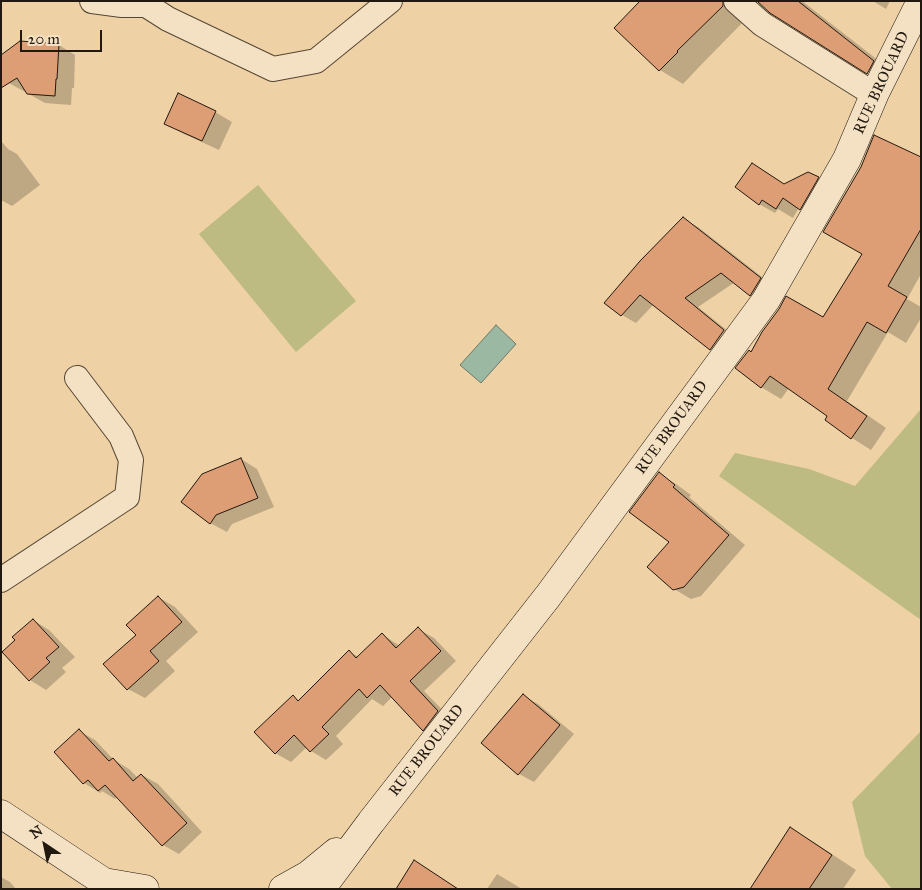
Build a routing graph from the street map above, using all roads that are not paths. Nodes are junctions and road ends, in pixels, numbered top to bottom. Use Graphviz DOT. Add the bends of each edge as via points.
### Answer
graph roads {
  1 [pos="92,1"];
  2 [pos="390,1"];
  3 [pos="736,1"];
  4 [pos="921,1"];
  5 [pos="147,3"];
  6 [pos="875,93"];
  7 [pos="78,378"];
  8 [pos="1,580"];
  9 [pos="1,814"];
  10 [pos="371,822"];
  11 [pos="107,886"];
  12 [pos="144,889"];
  13 [pos="283,889"];
  14 [pos="321,889"];
  1 -- 5 [label="street" via="122,5"];
  2 -- 5 [label="street" via="316,61 274,69 168,19"];
  3 -- 6 [label="street" via="762,24"];
  4 -- 6 [label="street, RUE BROUARD"];
  6 -- 10 [label="street, RUE BROUARD" via="847,159 766,300 548,596"];
  7 -- 8 [label="street" via="121,436 131,460 127,497"];
  9 -- 11 [label="street"];
  10 -- 13 [label="street, RUE BROUARD" via="308,876"];
  10 -- 14 [label="street, RUE BROUARD"];
  11 -- 12 [label="street"];
}
